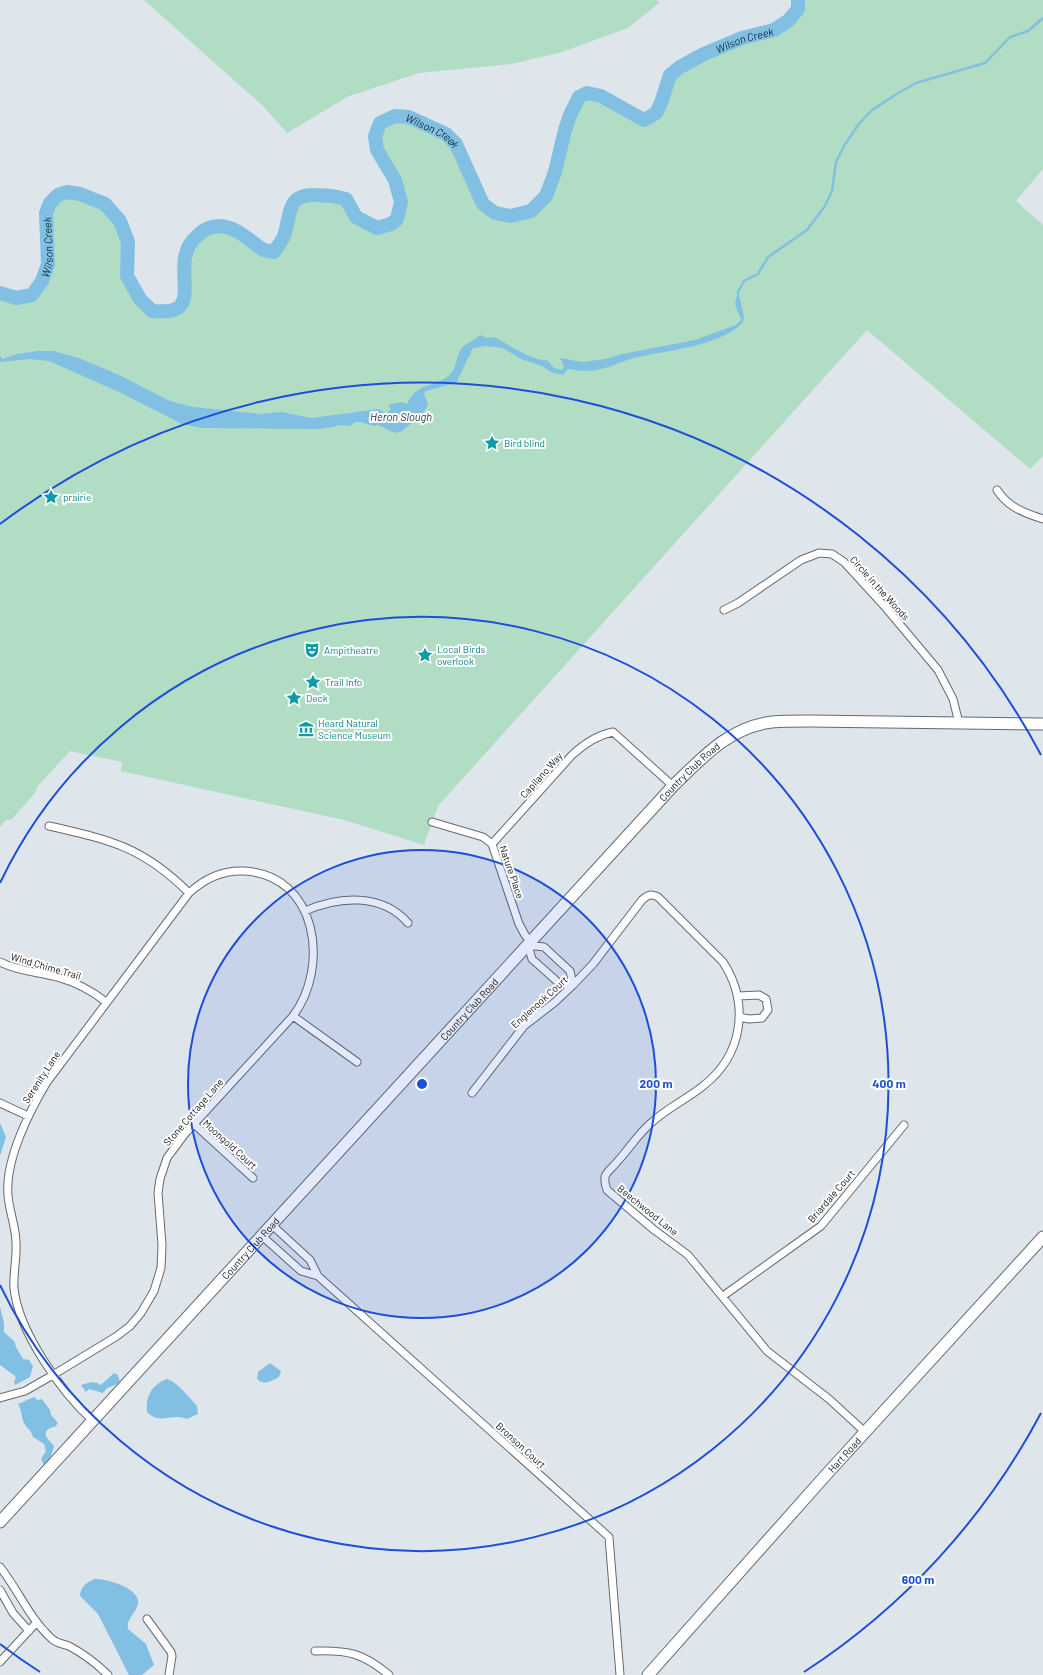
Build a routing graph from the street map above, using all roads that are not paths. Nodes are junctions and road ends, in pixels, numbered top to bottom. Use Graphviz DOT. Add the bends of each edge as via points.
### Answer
graph roads {
  1 [pos="997,490"];
  2 [pos="1043,519"];
  3 [pos="724,610"];
  4 [pos="959,723"];
  5 [pos="1043,724"];
  6 [pos="673,786"];
  7 [pos="432,822"];
  8 [pos="49,826"];
  9 [pos="492,844"];
  10 [pos="189,894"];
  11 [pos="653,894"];
  12 [pos="305,911"];
  13 [pos="408,923"];
  14 [pos="530,943"];
  15 [pos="0,962"];
  16 [pos="573,985"];
  17 [pos="738,996"];
  18 [pos="106,1002"];
  19 [pos="293,1016"];
  20 [pos="739,1017"];
  21 [pos="357,1062"];
  22 [pos="472,1093"];
  23 [pos="0,1103"];
  24 [pos="28,1116"];
  25 [pos="194,1124"];
  26 [pos="904,1125"];
  27 [pos="253,1178"];
  28 [pos="272,1225"];
  29 [pos="262,1236"];
  30 [pos="1043,1238"];
  31 [pos="318,1276"];
  32 [pos="723,1296"];
  33 [pos="53,1375"];
  34 [pos="0,1398"];
  35 [pos="94,1421"];
  36 [pos="865,1432"];
  37 [pos="0,1522"];
  38 [pos="0,1567"];
  39 [pos="0,1590"];
  40 [pos="147,1619"];
  41 [pos="36,1623"];
  42 [pos="28,1631"];
  43 [pos="315,1651"];
  44 [pos="0,1662"];
  45 [pos="108,1675"];
  46 [pos="169,1675"];
  47 [pos="389,1675"];
  48 [pos="620,1675"];
  49 [pos="648,1675"];
  1 -- 2 [label="street" via="1012,506"];
  3 -- 4 [label="street, Circle in the Woods" via="738,604 801,560 819,553 832,554 844,562 938,670 953,698"];
  4 -- 5 [label="main road, Country Club Road"];
  4 -- 6 [label="main road, Country Club Road" via="770,722 738,732 710,750"];
  6 -- 9 [label="street, Capilano Way" via="613,732 595,737 572,755"];
  6 -- 14 [label="main road, Country Club Road"];
  7 -- 9 [label="street, Nature Place" via="483,837"];
  8 -- 10 [label="street" via="95,836 125,847 160,867"];
  9 -- 14 [label="street, Nature Place" via="519,924"];
  10 -- 12 [label="street, Serenity Lane" via="215,876 248,871 267,876 285,886 300,901"];
  10 -- 18 [label="street, Serenity Lane"];
  11 -- 16 [label="street, Englenook Court" via="648,895 632,911 593,964"];
  11 -- 17 [label="street, Beechwood Lane" via="723,962 729,970"];
  12 -- 13 [label="street" via="337,901 360,900 393,909"];
  12 -- 19 [label="street, Stone Cottage Lane" via="313,937 313,967 307,991"];
  14 -- 16 [label="street" via="544,947 570,971"];
  14 -- 16 [label="street, Nature Place" via="532,959 560,984"];
  14 -- 28 [label="main road, Country Club Road"];
  15 -- 18 [label="street, Wind Chime Trail" via="20,970 75,983"];
  16 -- 22 [label="street, Englenook Court" via="524,1026"];
  17 -- 20 [label="street, Beechwood Lane"];
  17 -- 20 [label="street" via="759,995 766,999 768,1010 762,1018"];
  18 -- 24 [label="street, Serenity Lane" via="47,1082"];
  19 -- 21 [label="street"];
  19 -- 25 [label="street, Stone Cottage Lane"];
  20 -- 32 [label="street, Beechwood Lane" via="740,1026 734,1048 719,1072 703,1087 670,1107 645,1128 605,1174 604,1181 607,1190 625,1206 688,1255"];
  23 -- 24 [label="street"];
  24 -- 33 [label="street, Serenity Lane" via="8,1182 16,1243 14,1288 24,1325"];
  25 -- 27 [label="street, Moongold Court"];
  25 -- 33 [label="street, Stone Cottage Lane" via="170,1153 160,1179 158,1200 162,1261 150,1299 123,1331"];
  26 -- 32 [label="street, Briardale Court" via="821,1226"];
  28 -- 29 [label="main road, Country Club Road"];
  28 -- 31 [label="street, Bronson Court" via="310,1260"];
  29 -- 31 [label="street, Bronson Court" via="301,1271"];
  29 -- 35 [label="main road, Country Club Road"];
  30 -- 36 [label="main road, Hart Road"];
  31 -- 48 [label="street, Bronson Court" via="609,1537"];
  32 -- 36 [label="street, Beechwood Lane" via="767,1351 829,1399"];
  33 -- 34 [label="street, Stone Cottage Lane" via="25,1391"];
  33 -- 35 [label="street, Serenity Lane" via="83,1412"];
  35 -- 37 [label="main road, Country Club Road"];
  36 -- 49 [label="main road, Hart Road"];
  38 -- 41 [label="street"];
  39 -- 42 [label="street" via="13,1613"];
  40 -- 46 [label="street" via="171,1652"];
  41 -- 42 [label="street"];
  41 -- 45 [label="street" via="54,1640 90,1658"];
  42 -- 44 [label="street"];
  43 -- 47 [label="street" via="339,1650 361,1656"];
}
